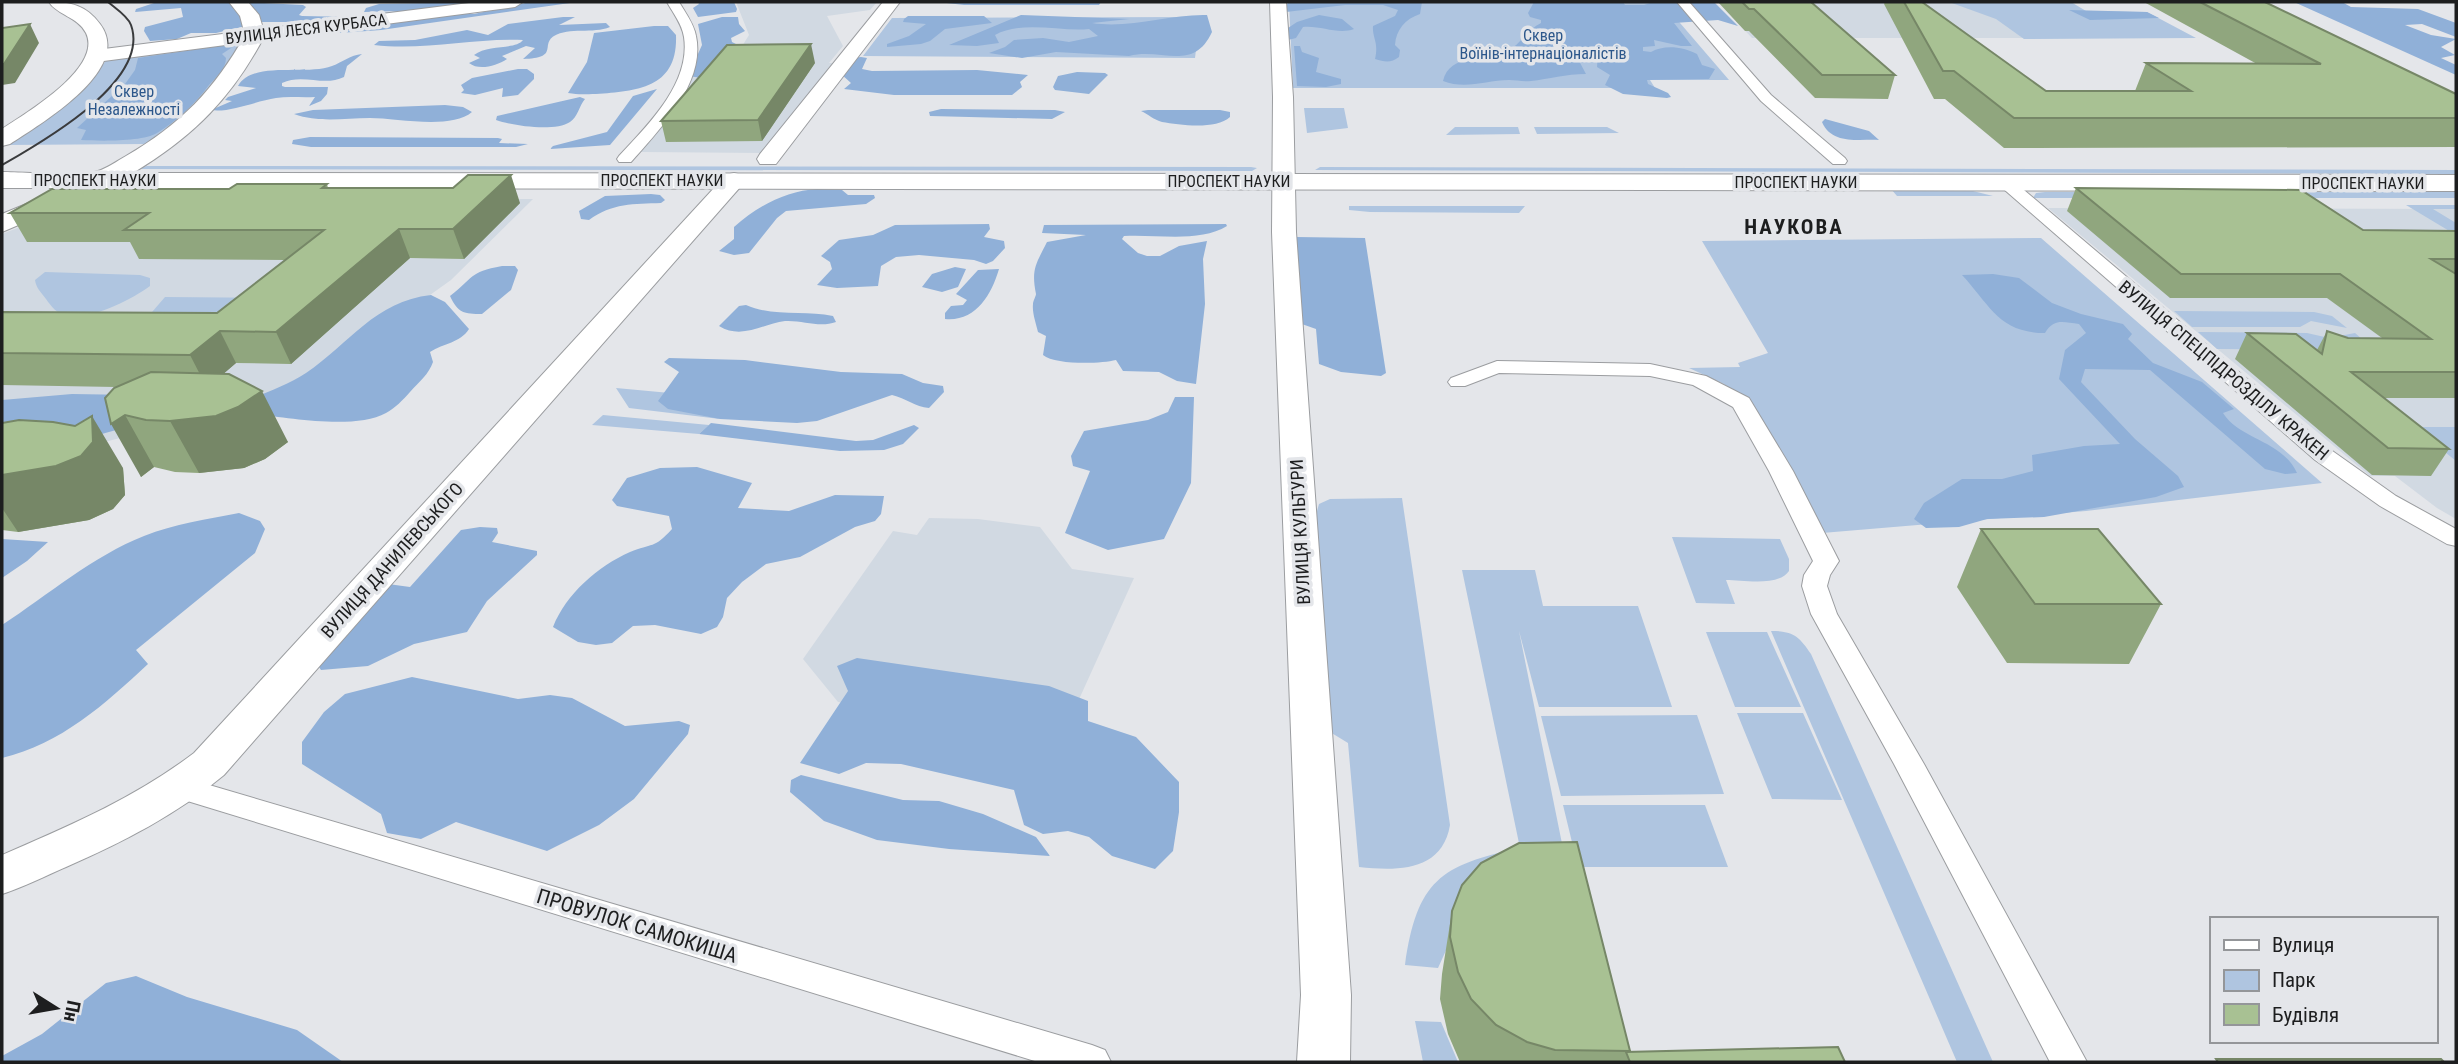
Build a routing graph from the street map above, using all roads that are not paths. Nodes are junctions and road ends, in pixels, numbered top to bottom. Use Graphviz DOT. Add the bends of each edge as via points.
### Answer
graph roads {
  1 [pos="58,2"];
  2 [pos="238,2"];
  3 [pos="515,2"];
  4 [pos="673,2"];
  5 [pos="892,2"];
  6 [pos="1278,2"];
  7 [pos="1683,2"];
  8 [pos="255,35"];
  9 [pos="96,56"];
  10 [pos="2,139"];
  11 [pos="2,158"];
  12 [pos="140,158"];
  13 [pos="625,159"];
  14 [pos="768,159"];
  15 [pos="1839,161"];
  16 [pos="2456,162"];
  17 [pos="1283,171"];
  18 [pos="2,180"];
  19 [pos="104,180"];
  20 [pos="734,180"];
  21 [pos="2005,182"];
  22 [pos="2456,183"];
  23 [pos="2,224"];
  24 [pos="1458,382"];
  25 [pos="2456,539"];
  26 [pos="182,788"];
  27 [pos="2,875"];
  28 [pos="1092,1062"];
  29 [pos="1324,1062"];
  30 [pos="2069,1062"];
  1 -- 9 [label="main road" via="91,24 99,41"];
  2 -- 8 [label="main road" via="249,15"];
  3 -- 8 [label="street, ВУЛИЦЯ ЛЕСЯ КУРБАСА"];
  4 -- 13 [label="street" via="691,38 689,68 674,97"];
  5 -- 14 [label="street"];
  6 -- 17 [label="street, ВУЛИЦЯ КУЛЬТУРИ"];
  7 -- 15 [label="street" via="1766,98"];
  8 -- 9 [label="street, ВУЛИЦЯ ЛЕСЯ КУРБАСА"];
  8 -- 12 [label="main road" via="236,74 209,105"];
  9 -- 10 [label="main road" via="84,76 58,100"];
  11 -- 12 [label="main road, ПРОСПЕКТ НАУКИ"];
  12 -- 13 [label="main road, ПРОСПЕКТ НАУКИ"];
  12 -- 19 [label="main road"];
  13 -- 14 [label="main road, ПРОСПЕКТ НАУКИ"];
  14 -- 17 [label="main road, ПРОСПЕКТ НАУКИ"];
  15 -- 16 [label="main road, ПРОСПЕКТ НАУКИ"];
  15 -- 17 [label="main road, ПРОСПЕКТ НАУКИ"];
  17 -- 20 [label="main road, ПРОСПЕКТ НАУКИ"];
  17 -- 21 [label="main road, ПРОСПЕКТ НАУКИ"];
  17 -- 29 [label="street, ВУЛИЦЯ КУЛЬТУРИ" via="1325,995"];
  18 -- 19 [label="main road, ПРОСПЕКТ НАУКИ"];
  19 -- 20 [label="main road, ПРОСПЕКТ НАУКИ"];
  19 -- 23 [label="main road"];
  20 -- 26 [label="street, ВУЛИЦЯ ДАНИЛЕВСЬКОГО" via="219,754"];
  21 -- 22 [label="main road, ПРОСПЕКТ НАУКИ"];
  21 -- 25 [label="street, ВУЛИЦЯ СПЕЦПІДРОЗДІЛУ КРАКЕН" via="2323,455 2379,496"];
  24 -- 30 [label="street" via="1497,367 1650,370 1699,380 1741,403 1826,561 1815,575 1814,592 1824,614"];
  26 -- 27 [label="street, ВУЛИЦЯ ДАНИЛЕВСЬКОГО" via="149,808"];
  26 -- 28 [label="street, ПРОВУЛОК САМОКИША"];
}
